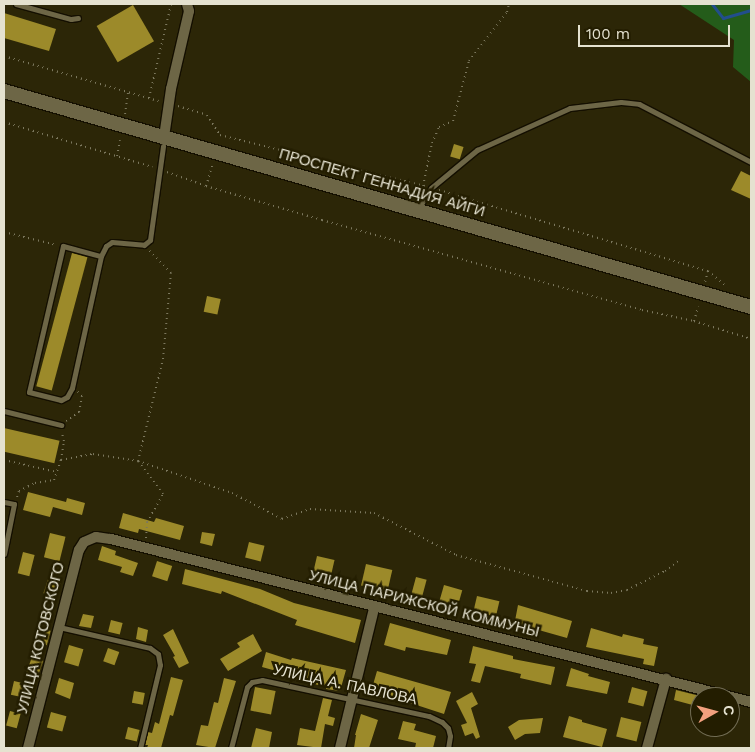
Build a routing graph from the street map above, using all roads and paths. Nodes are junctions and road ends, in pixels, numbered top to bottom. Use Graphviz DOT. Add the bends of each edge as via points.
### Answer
graph roads {
  1 [pos="16,4"];
  2 [pos="171,4"];
  3 [pos="187,4"];
  4 [pos="509,4"];
  5 [pos="78,18"];
  6 [pos="4,56"];
  7 [pos="4,91"];
  8 [pos="128,92"];
  9 [pos="149,98"];
  10 [pos="4,101"];
  11 [pos="164,102"];
  12 [pos="176,106"];
  13 [pos="124,118"];
  14 [pos="4,122"];
  15 [pos="120,140"];
  16 [pos="163,141"];
  17 [pos="117,156"];
  18 [pos="751,162"];
  19 [pos="212,166"];
  20 [pos="153,167"];
  21 [pos="168,172"];
  22 [pos="206,186"];
  23 [pos="423,186"];
  24 [pos="427,187"];
  25 [pos="438,190"];
  26 [pos="417,211"];
  27 [pos="4,232"];
  28 [pos="144,245"];
  29 [pos="63,246"];
  30 [pos="100,256"];
  31 [pos="708,271"];
  32 [pos="704,286"];
  33 [pos="735,290"];
  34 [pos="698,307"];
  35 [pos="751,307"];
  36 [pos="751,317"];
  37 [pos="694,321"];
  38 [pos="751,339"];
  39 [pos="72,388"];
  40 [pos="4,411"];
  41 [pos="61,424"];
  42 [pos="4,460"];
  43 [pos="61,460"];
  44 [pos="138,461"];
  45 [pos="57,472"];
  46 [pos="4,502"];
  47 [pos="14,504"];
  48 [pos="89,538"];
  49 [pos="145,548"];
  50 [pos="4,554"];
  51 [pos="680,560"];
  52 [pos="374,608"];
  53 [pos="59,627"];
  54 [pos="666,679"];
  55 [pos="353,701"];
  56 [pos="751,702"];
  57 [pos="28,748"];
  58 [pos="140,748"];
  59 [pos="231,748"];
  60 [pos="340,748"];
  61 [pos="448,748"];
  62 [pos="647,748"];
  1 -- 5 [label="lane" via="71,19"];
  2 -- 9 [label="path"];
  3 -- 16 [label="street"];
  4 -- 23 [label="path" via="508,12 469,61 453,121 439,127 432,143"];
  6 -- 8 [label="path"];
  7 -- 16 [label="main road, ПРОСПЕКТ ГЕННАДИЯ АЙГИ"];
  8 -- 9 [label="path"];
  8 -- 13 [label="path"];
  9 -- 11 [label="path"];
  10 -- 16 [label="main road, ПРОСПЕКТ ГЕННАДИЯ АЙГИ"];
  12 -- 23 [label="path" via="207,115 220,135"];
  14 -- 17 [label="path"];
  15 -- 17 [label="path"];
  16 -- 26 [label="main road, ПРОСПЕКТ ГЕННАДИЯ АЙГИ"];
  16 -- 28 [label="lane" via="150,240"];
  16 -- 36 [label="main road, ПРОСПЕКТ ГЕННАДИЯ АЙГИ"];
  17 -- 20 [label="path"];
  18 -- 26 [label="lane" via="639,104 621,102 570,108 477,150 431,188"];
  19 -- 22 [label="path"];
  21 -- 22 [label="path"];
  22 -- 37 [label="path" via="642,310"];
  23 -- 24 [label="path"];
  25 -- 31 [label="path"];
  26 -- 35 [label="main road, ПРОСПЕКТ ГЕННАДИЯ АЙГИ"];
  27 -- 29 [label="path"];
  28 -- 30 [label="lane" via="112,242"];
  28 -- 44 [label="path" via="171,273 163,359"];
  29 -- 30 [label="lane"];
  29 -- 39 [label="lane" via="29,392 61,400 68,397"];
  30 -- 39 [label="lane"];
  31 -- 32 [label="path"];
  31 -- 33 [label="path"];
  34 -- 37 [label="path"];
  37 -- 38 [label="path"];
  39 -- 41 [label="path" via="82,396 78,412"];
  40 -- 41 [label="lane"];
  41 -- 43 [label="path" via="64,441"];
  42 -- 45 [label="path"];
  43 -- 44 [label="path" via="93,454"];
  43 -- 45 [label="path"];
  44 -- 49 [label="path" via="163,494 147,522"];
  44 -- 51 [label="path" via="232,493 282,519 310,509 374,512 456,555 587,591 611,593 627,590 666,571"];
  45 -- 47 [label="path" via="54,480 35,483 19,491"];
  46 -- 47 [label="lane"];
  47 -- 50 [label="lane"];
  48 -- 49 [label="street, УЛИЦА ПАРИЖСКОЙ КОММУНЫ" via="111,539"];
  48 -- 53 [label="street, УЛИЦА КОТОВСКОГО" via="79,550"];
  49 -- 52 [label="street, УЛИЦА ПАРИЖСКОЙ КОММУНЫ"];
  52 -- 54 [label="street, УЛИЦА ПАРИЖСКОЙ КОММУНЫ"];
  52 -- 55 [label="street"];
  53 -- 57 [label="street, УЛИЦА КОТОВСКОГО"];
  53 -- 58 [label="lane" via="150,648 158,654 160,664"];
  54 -- 56 [label="street, УЛИЦА ПАРИЖСКОЙ КОММУНЫ"];
  54 -- 62 [label="street"];
  55 -- 59 [label="lane, УЛИЦА А. ПАВЛОВА" via="271,681 252,682 243,698"];
  55 -- 60 [label="street"];
  55 -- 61 [label="lane, УЛИЦА А. ПАВЛОВА" via="430,716 448,728"];
}
